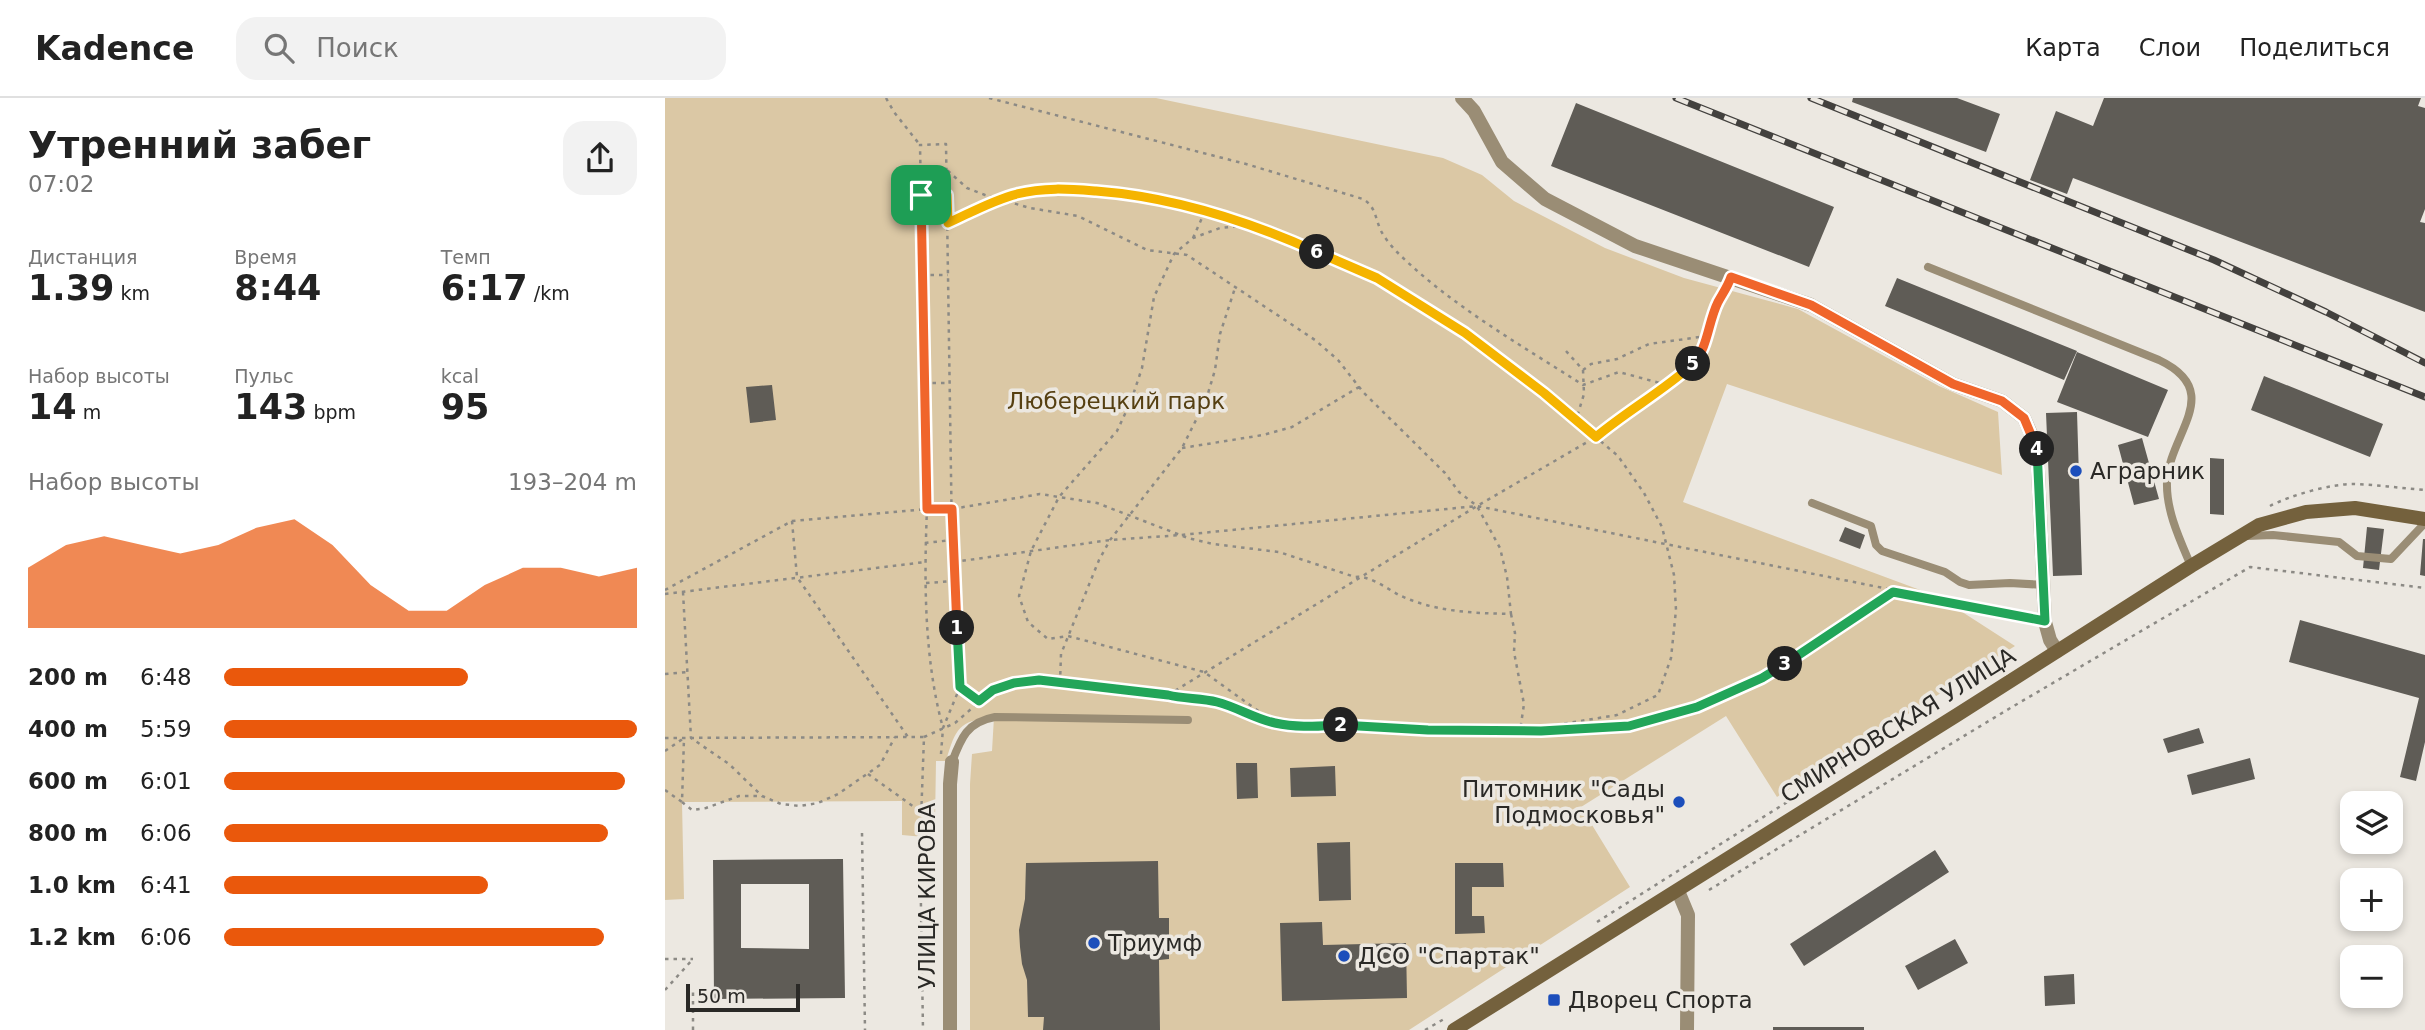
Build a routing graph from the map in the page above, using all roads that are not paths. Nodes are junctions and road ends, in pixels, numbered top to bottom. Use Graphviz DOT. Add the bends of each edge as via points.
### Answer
graph roads {
  1 [pos="1461,98"];
  2 [pos="1928,267"];
  3 [pos="1812,503"];
  4 [pos="2425,521"];
  5 [pos="2240,537"];
  6 [pos="2191,565"];
  7 [pos="2045,585"];
  8 [pos="2057,651"];
  9 [pos="1188,720"];
  10 [pos="952,762"];
  11 [pos="1678,891"];
  12 [pos="950,1030"];
  13 [pos="1454,1030"];
  14 [pos="1686,1030"];
  1 -- 7 [label="street" via="1474,111 1502,162 1545,199 1635,246 1811,305 1953,384 2002,401 2024,418 2037,447"];
  2 -- 6 [label="lane" via="2159,360 2175,367 2187,380 2192,408 2171,458 2167,481 2169,505"];
  3 -- 7 [label="lane" via="1871,526 1882,551 1945,572 1960,582"];
  4 -- 5 [label="main road, СМИРНОВСКАЯ УЛИЦА" via="2355,509 2306,512 2259,525"];
  4 -- 5 [label="lane" via="2391,559 2357,556 2339,542 2273,535"];
  5 -- 6 [label="main road, СМИРНОВСКАЯ УЛИЦА"];
  6 -- 8 [label="main road, СМИРНОВСКАЯ УЛИЦА"];
  7 -- 8 [label="street" via="2045,621"];
  8 -- 11 [label="main road, СМИРНОВСКАЯ УЛИЦА"];
  9 -- 10 [label="lane" via="982,719 965,733"];
  10 -- 12 [label="street, УЛИЦА КИРОВА"];
  11 -- 13 [label="main road, СМИРНОВСКАЯ УЛИЦА"];
  11 -- 14 [label="street" via="1688,915"];
}
